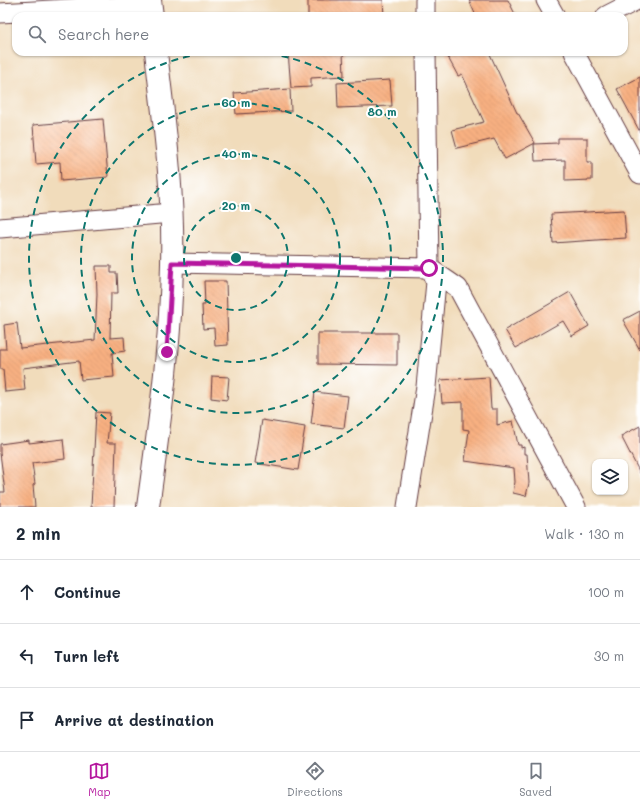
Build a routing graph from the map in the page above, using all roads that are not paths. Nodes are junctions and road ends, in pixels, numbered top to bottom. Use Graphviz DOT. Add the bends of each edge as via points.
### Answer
graph roads {
  1 [pos="425,0"];
  2 [pos="546,0"];
  3 [pos="637,0"];
  4 [pos="151,8"];
  5 [pos="12,12"];
  6 [pos="17,12"];
  7 [pos="425,12"];
  8 [pos="553,12"];
  9 [pos="614,12"];
  10 [pos="0,13"];
  11 [pos="156,56"];
  12 [pos="426,56"];
  13 [pos="576,56"];
  14 [pos="640,174"];
  15 [pos="171,213"];
  16 [pos="0,228"];
  17 [pos="172,263"];
  18 [pos="429,268"];
  19 [pos="148,507"];
  20 [pos="407,507"];
  21 [pos="576,507"];
  1 -- 7 [label="street"];
  2 -- 8 [label="street"];
  3 -- 9 [label="street"];
  4 -- 6 [label="street"];
  5 -- 10 [label="street"];
  11 -- 15 [label="street" via="168,149"];
  12 -- 18 [label="street"];
  13 -- 14 [label="street"];
  15 -- 16 [label="street"];
  15 -- 17 [label="street"];
  17 -- 18 [label="street"];
  17 -- 19 [label="street" via="167,352"];
  18 -- 20 [label="street" via="436,282 426,387"];
  18 -- 21 [label="street" via="458,288"];
}
